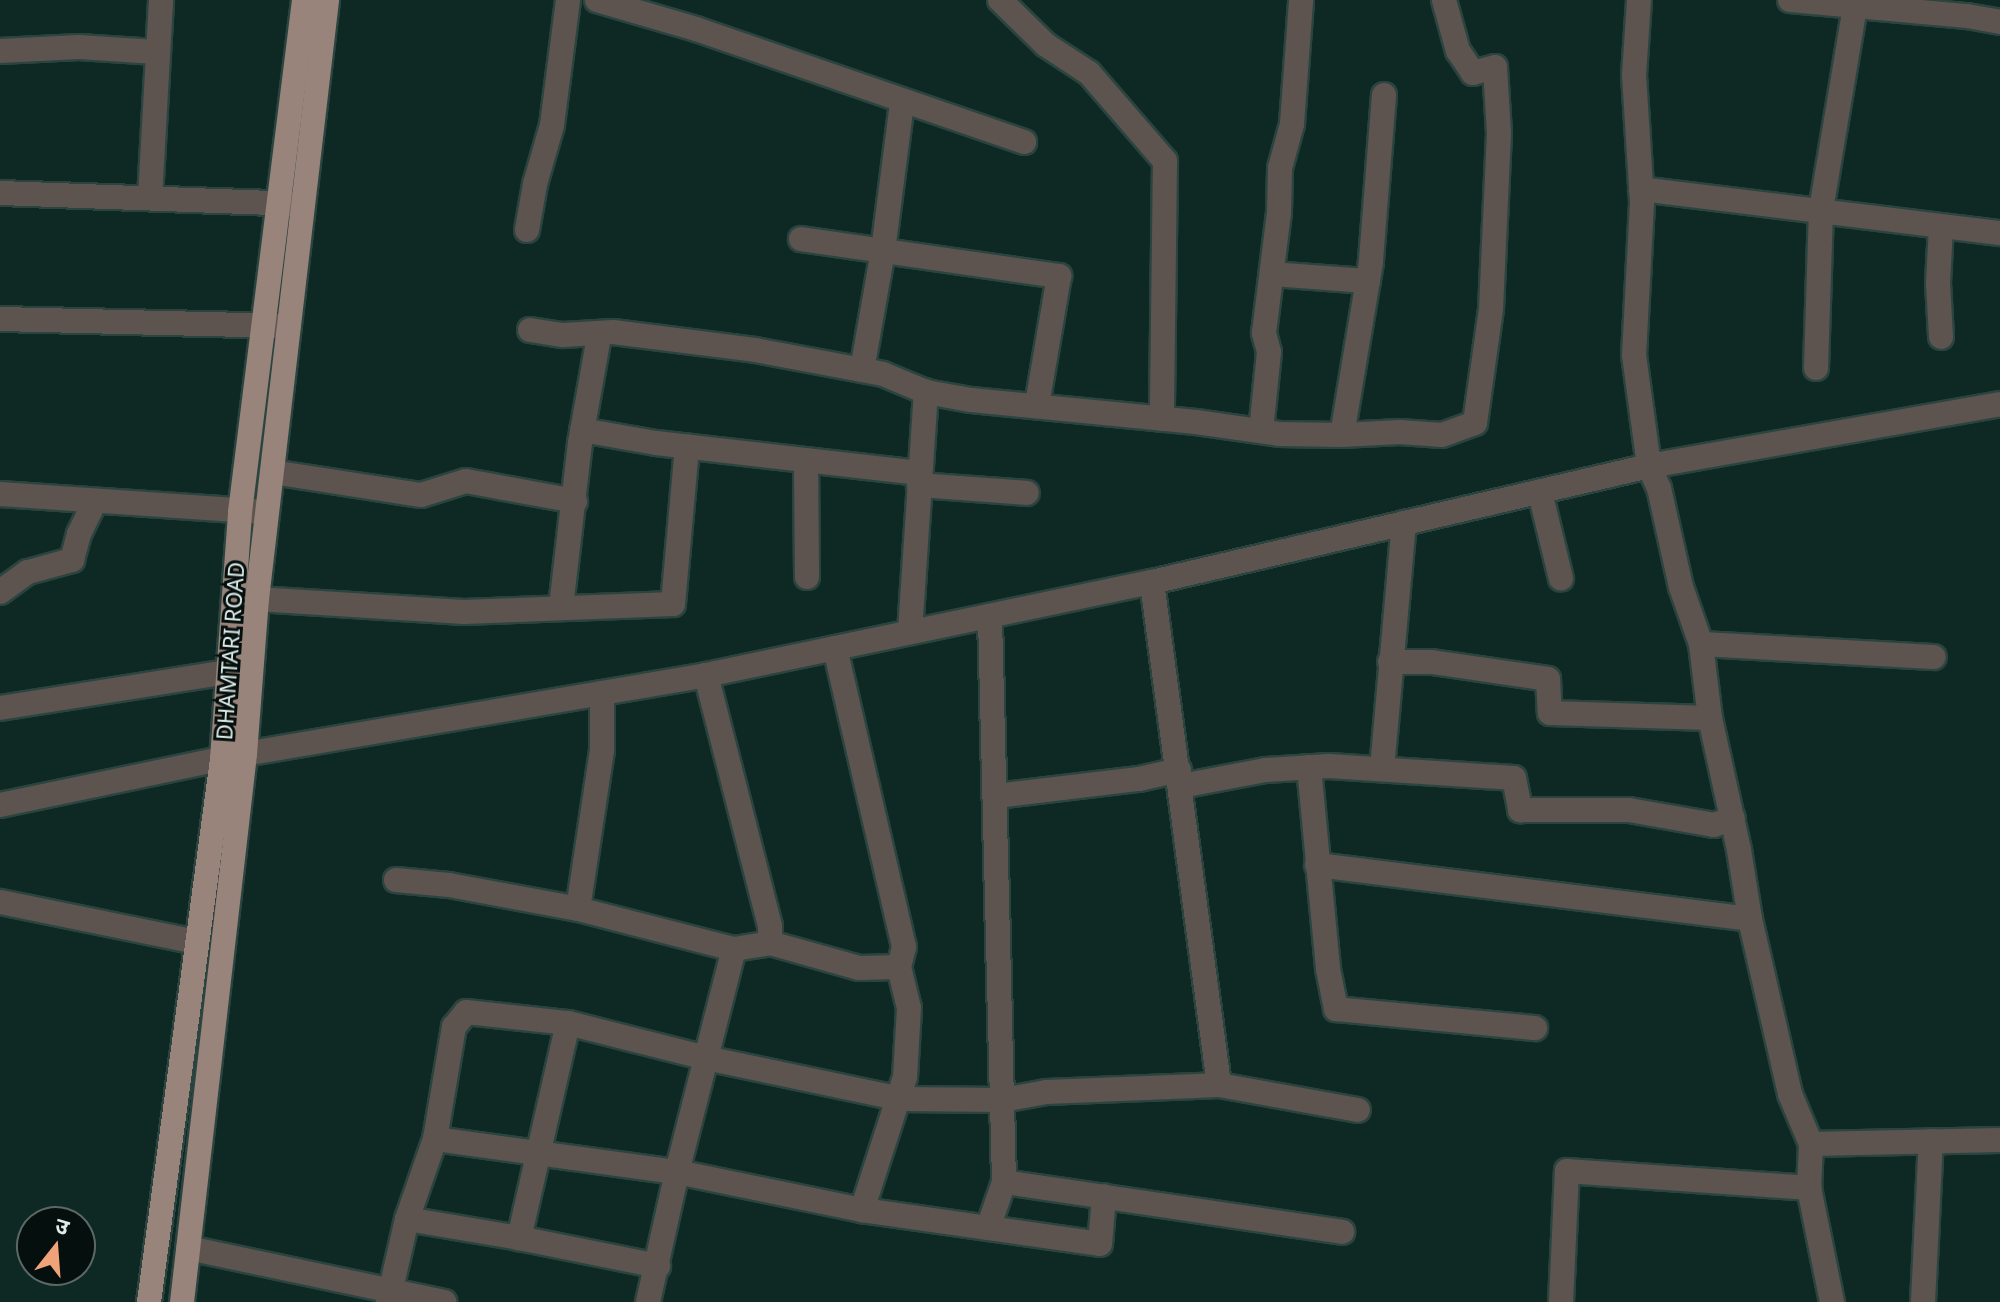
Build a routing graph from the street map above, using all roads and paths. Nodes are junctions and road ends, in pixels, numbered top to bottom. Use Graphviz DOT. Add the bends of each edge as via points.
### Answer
graph roads {
  1 [pos="161,0"];
  2 [pos="304,0"];
  3 [pos="327,0"];
  4 [pos="568,0"];
  5 [pos="597,0"];
  6 [pos="1000,0"];
  7 [pos="1301,0"];
  8 [pos="1444,0"];
  9 [pos="1639,0"];
  10 [pos="1790,0"];
  11 [pos="1894,5"];
  12 [pos="1855,6"];
  13 [pos="665,10"];
  14 [pos="2000,22"];
  15 [pos="0,51"];
  16 [pos="156,52"];
  17 [pos="1384,95"];
  18 [pos="902,102"];
  19 [pos="1024,142"];
  20 [pos="1641,189"];
  21 [pos="0,193"];
  22 [pos="150,198"];
  23 [pos="291,204"];
  24 [pos="1821,210"];
  25 [pos="1941,227"];
  26 [pos="527,230"];
  27 [pos="2000,233"];
  28 [pos="801,239"];
  29 [pos="883,251"];
  30 [pos="1272,274"];
  31 [pos="1368,281"];
  32 [pos="0,319"];
  33 [pos="263,325"];
  34 [pos="289,326"];
  35 [pos="530,330"];
  36 [pos="599,336"];
  37 [pos="1941,337"];
  38 [pos="1816,368"];
  39 [pos="862,370"];
  40 [pos="926,392"];
  41 [pos="2000,404"];
  42 [pos="1037,405"];
  43 [pos="1162,419"];
  44 [pos="582,430"];
  45 [pos="1261,431"];
  46 [pos="1342,435"];
  47 [pos="687,447"];
  48 [pos="806,460"];
  49 [pos="1649,466"];
  50 [pos="272,472"];
  51 [pos="919,479"];
  52 [pos="1540,492"];
  53 [pos="1027,493"];
  54 [pos="0,494"];
  55 [pos="95,501"];
  56 [pos="575,501"];
  57 [pos="267,511"];
  58 [pos="240,512"];
  59 [pos="1404,523"];
  60 [pos="807,577"];
  61 [pos="1561,579"];
  62 [pos="1152,582"];
  63 [pos="0,592"];
  64 [pos="257,599"];
  65 [pos="561,607"];
  66 [pos="990,616"];
  67 [pos="910,632"];
  68 [pos="1701,644"];
  69 [pos="835,648"];
  70 [pos="1934,657"];
  71 [pos="1390,662"];
  72 [pos="228,672"];
  73 [pos="706,675"];
  74 [pos="602,693"];
  75 [pos="0,708"];
  76 [pos="1710,718"];
  77 [pos="233,756"];
  78 [pos="1309,767"];
  79 [pos="1382,769"];
  80 [pos="1180,778"];
  81 [pos="996,796"];
  82 [pos="0,805"];
  83 [pos="1733,818"];
  84 [pos="1317,865"];
  85 [pos="396,880"];
  86 [pos="0,902"];
  87 [pos="578,909"];
  88 [pos="1750,919"];
  89 [pos="197,942"];
  90 [pos="770,943"];
  91 [pos="734,949"];
  92 [pos="899,967"];
  93 [pos="568,1023"];
  94 [pos="1535,1028"];
  95 [pos="706,1058"];
  96 [pos="1219,1085"];
  97 [pos="900,1099"];
  98 [pos="1003,1100"];
  99 [pos="1358,1110"];
  100 [pos="435,1139"];
  101 [pos="2000,1140"];
  102 [pos="1931,1141"];
  103 [pos="1811,1144"];
  104 [pos="539,1152"];
  105 [pos="677,1172"];
  106 [pos="1004,1182"];
  107 [pos="1809,1188"];
  108 [pos="1104,1196"];
  109 [pos="862,1210"];
  110 [pos="407,1219"];
  111 [pos="988,1228"];
  112 [pos="1342,1232"];
  113 [pos="519,1238"];
  114 [pos="188,1248"];
  115 [pos="658,1266"];
  116 [pos="390,1296"];
  117 [pos="149,1302"];
  118 [pos="182,1302"];
  119 [pos="444,1302"];
  120 [pos="648,1302"];
  121 [pos="1561,1302"];
  122 [pos="1832,1302"];
  123 [pos="1923,1302"];
  1 -- 16 [label="street"];
  2 -- 23 [label="main road, DHAMTARI ROAD"];
  3 -- 23 [label="main road"];
  4 -- 26 [label="street" via="552,125"];
  5 -- 13 [label="street"];
  6 -- 43 [label="street" via="1046,45 1089,73 1165,161"];
  7 -- 30 [label="street" via="1292,124 1280,168"];
  8 -- 46 [label="street" via="1458,51 1473,73 1495,67 1499,133 1492,281 1475,423 1442,435"];
  9 -- 20 [label="street" via="1634,75"];
  10 -- 12 [label="street"];
  11 -- 12 [label="street"];
  11 -- 14 [label="street"];
  12 -- 24 [label="street"];
  13 -- 18 [label="street"];
  15 -- 16 [label="street" via="79,47"];
  16 -- 22 [label="street"];
  17 -- 31 [label="street"];
  18 -- 19 [label="street"];
  18 -- 29 [label="street"];
  20 -- 24 [label="street"];
  20 -- 49 [label="street" via="1634,355"];
  21 -- 22 [label="street"];
  22 -- 23 [label="street"];
  23 -- 33 [label="main road, DHAMTARI ROAD"];
  23 -- 34 [label="main road"];
  24 -- 25 [label="street"];
  24 -- 38 [label="street"];
  25 -- 27 [label="street"];
  25 -- 37 [label="street"];
  28 -- 29 [label="street"];
  29 -- 39 [label="street"];
  29 -- 42 [label="street" via="1059,276"];
  30 -- 31 [label="street"];
  30 -- 45 [label="street"];
  31 -- 46 [label="street"];
  32 -- 33 [label="street"];
  33 -- 34 [label="street"];
  33 -- 58 [label="main road, DHAMTARI ROAD"];
  34 -- 50 [label="main road"];
  35 -- 36 [label="street"];
  36 -- 39 [label="street" via="645,335"];
  36 -- 44 [label="street"];
  39 -- 40 [label="street"];
  40 -- 42 [label="street"];
  40 -- 51 [label="street"];
  41 -- 49 [label="street"];
  42 -- 43 [label="street"];
  43 -- 45 [label="street"];
  44 -- 47 [label="street"];
  44 -- 56 [label="street"];
  45 -- 46 [label="street"];
  47 -- 48 [label="street"];
  47 -- 65 [label="street" via="673,604"];
  48 -- 51 [label="street"];
  48 -- 60 [label="street"];
  49 -- 52 [label="street"];
  49 -- 68 [label="street"];
  50 -- 56 [label="street" via="421,495 466,481"];
  50 -- 57 [label="main road"];
  51 -- 53 [label="street"];
  51 -- 67 [label="street"];
  52 -- 59 [label="street"];
  52 -- 61 [label="street"];
  54 -- 55 [label="street"];
  55 -- 58 [label="street"];
  55 -- 63 [label="street" via="72,560 28,572"];
  56 -- 65 [label="street"];
  57 -- 58 [label="street"];
  57 -- 64 [label="main road"];
  58 -- 72 [label="main road, DHAMTARI ROAD"];
  59 -- 62 [label="street"];
  59 -- 71 [label="street"];
  62 -- 66 [label="street"];
  62 -- 80 [label="street"];
  64 -- 65 [label="street" via="464,612"];
  64 -- 77 [label="main road"];
  66 -- 67 [label="street"];
  66 -- 81 [label="street"];
  67 -- 69 [label="street"];
  68 -- 70 [label="street"];
  68 -- 76 [label="street"];
  69 -- 73 [label="street"];
  69 -- 92 [label="street" via="904,947"];
  71 -- 76 [label="street" via="1432,662 1548,679 1550,713"];
  71 -- 79 [label="street"];
  72 -- 75 [label="street"];
  72 -- 77 [label="main road, DHAMTARI ROAD"];
  73 -- 74 [label="street"];
  73 -- 90 [label="street"];
  74 -- 77 [label="street"];
  74 -- 87 [label="street" via="602,750"];
  76 -- 83 [label="street"];
  77 -- 82 [label="street"];
  77 -- 89 [label="main road, DHAMTARI ROAD"];
  77 -- 114 [label="main road"];
  78 -- 79 [label="street"];
  78 -- 80 [label="street"];
  78 -- 84 [label="street"];
  79 -- 83 [label="street" via="1514,778 1520,810 1629,810 1714,825"];
  80 -- 81 [label="street"];
  80 -- 96 [label="street"];
  81 -- 98 [label="street"];
  83 -- 88 [label="street"];
  84 -- 88 [label="street"];
  84 -- 94 [label="street" via="1336,1009"];
  85 -- 87 [label="street"];
  86 -- 89 [label="street"];
  87 -- 91 [label="street"];
  88 -- 103 [label="street" via="1790,1094"];
  89 -- 117 [label="main road, DHAMTARI ROAD"];
  90 -- 91 [label="street"];
  90 -- 92 [label="street" via="859,968"];
  91 -- 95 [label="street"];
  92 -- 97 [label="street" via="909,1008"];
  93 -- 95 [label="street"];
  93 -- 100 [label="street" via="466,1012 454,1027"];
  93 -- 104 [label="street"];
  95 -- 97 [label="street"];
  95 -- 105 [label="street"];
  96 -- 98 [label="street" via="1046,1092"];
  96 -- 99 [label="street"];
  97 -- 98 [label="street"];
  97 -- 109 [label="street"];
  98 -- 106 [label="street"];
  100 -- 104 [label="street"];
  100 -- 110 [label="street"];
  101 -- 102 [label="street"];
  102 -- 103 [label="street"];
  102 -- 123 [label="street"];
  103 -- 107 [label="street"];
  104 -- 105 [label="street"];
  104 -- 113 [label="street"];
  105 -- 109 [label="street"];
  105 -- 115 [label="street"];
  106 -- 108 [label="street"];
  106 -- 111 [label="street"];
  107 -- 121 [label="street" via="1567,1171"];
  107 -- 122 [label="street"];
  108 -- 111 [label="street" via="1100,1244"];
  108 -- 112 [label="street"];
  109 -- 111 [label="street"];
  110 -- 113 [label="street"];
  110 -- 116 [label="street"];
  113 -- 115 [label="street"];
  114 -- 116 [label="street"];
  114 -- 118 [label="main road"];
  115 -- 120 [label="street"];
  116 -- 119 [label="street"];
}
